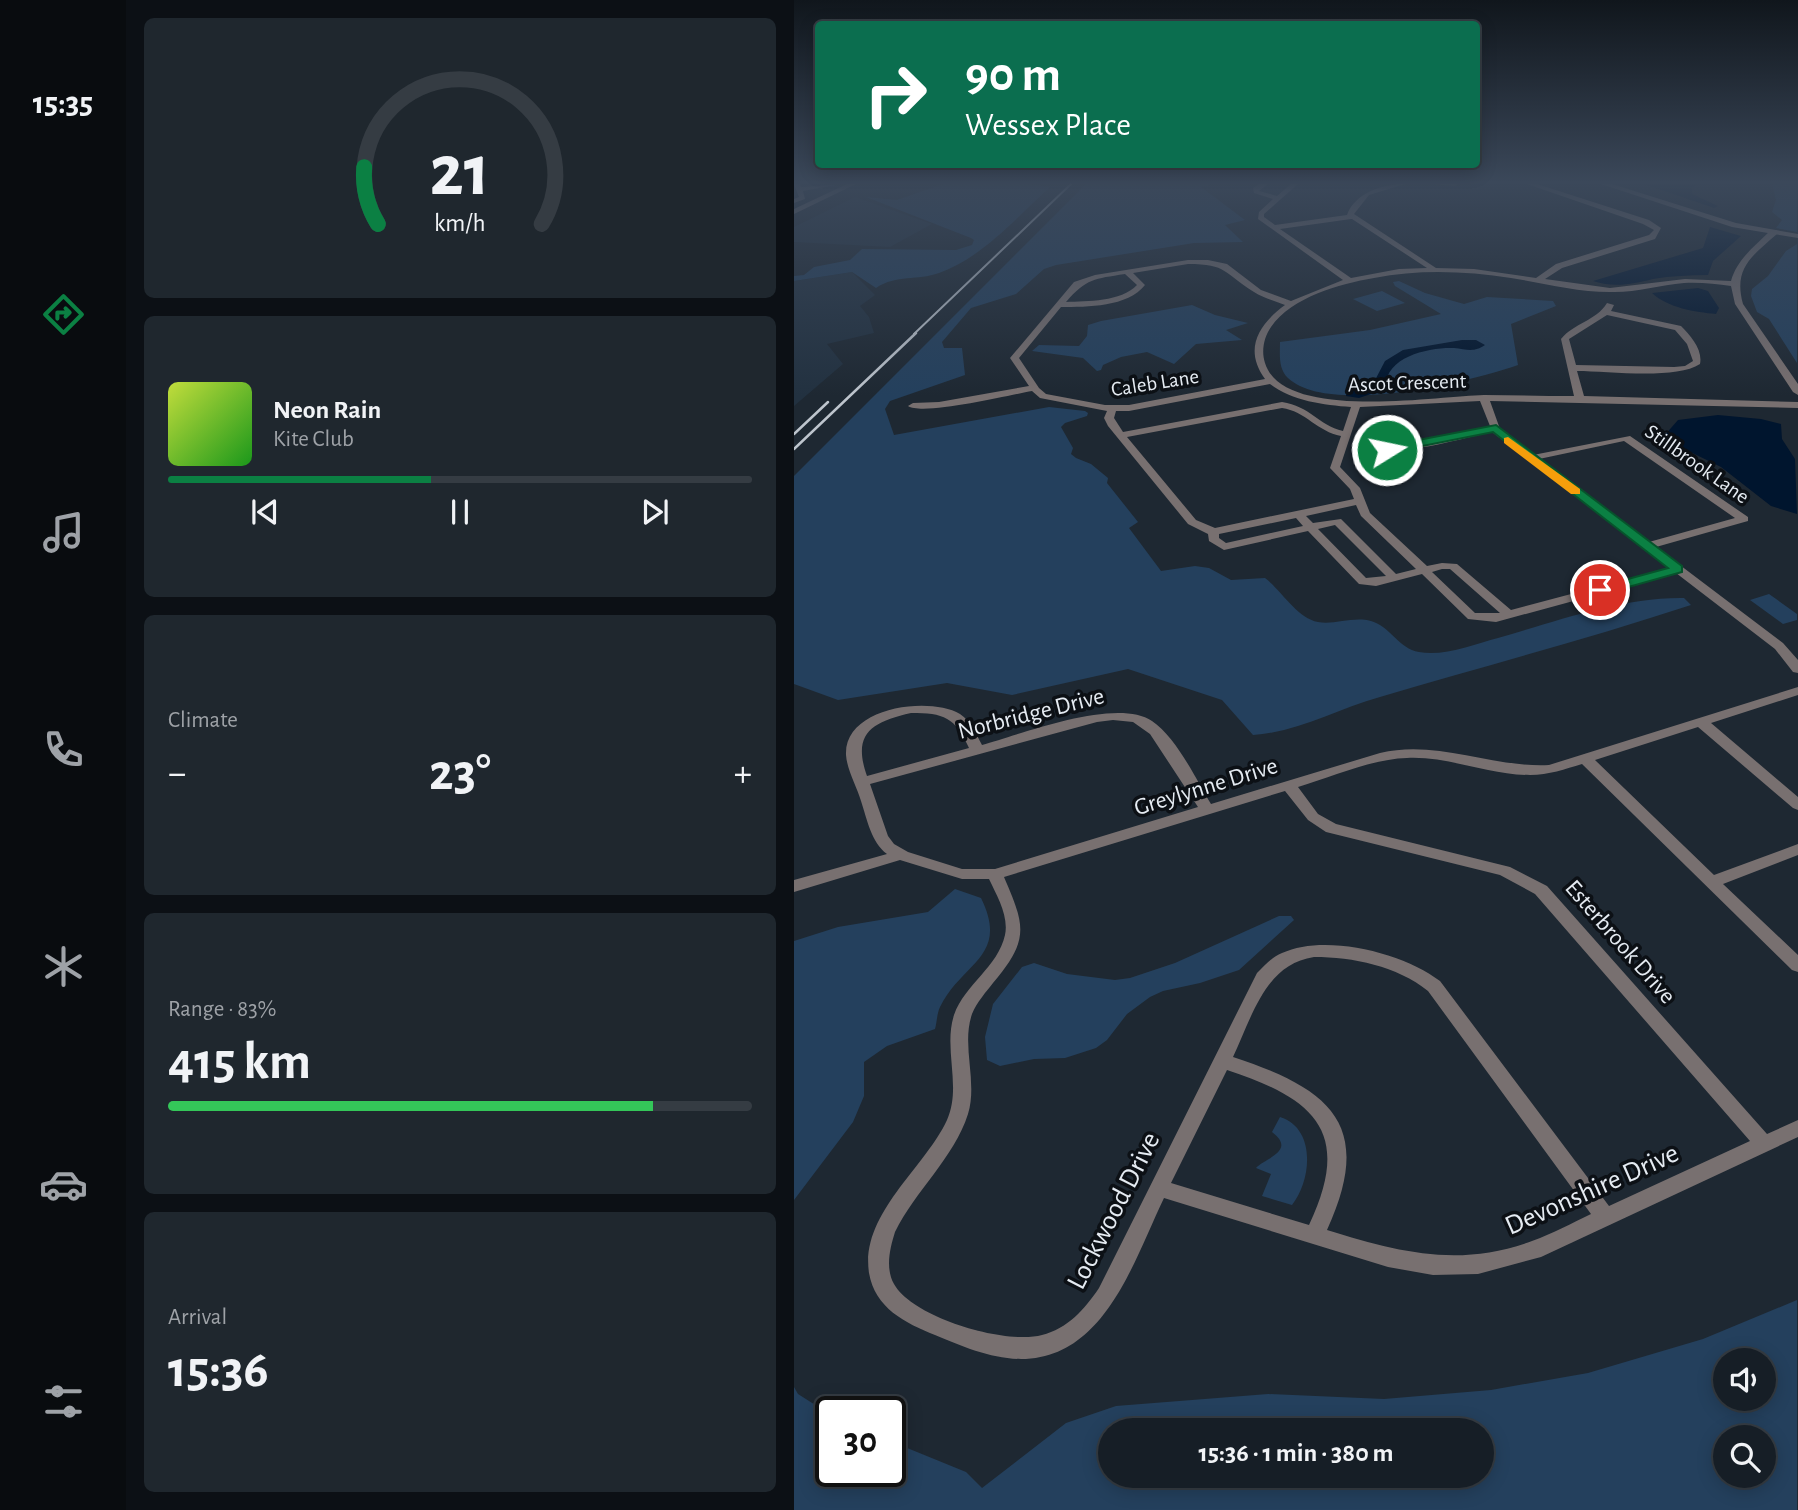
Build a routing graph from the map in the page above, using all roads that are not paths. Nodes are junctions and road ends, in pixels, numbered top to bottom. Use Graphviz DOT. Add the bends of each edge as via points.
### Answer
graph roads {
  1 [pos="1311,254"];
  2 [pos="1413,254"];
  3 [pos="1595,254"];
  4 [pos="1751,254"];
  5 [pos="1126,271"];
  6 [pos="1434,271"];
  7 [pos="1350,281"];
  8 [pos="1537,281"];
  9 [pos="1734,284"];
  10 [pos="1608,290"];
  11 [pos="1292,304"];
  12 [pos="1059,305"];
  13 [pos="1606,312"];
  14 [pos="1572,368"];
  15 [pos="1270,381"];
  16 [pos="1034,388"];
  17 [pos="1797,392"];
  18 [pos="1484,398"];
  19 [pos="1580,400"];
  20 [pos="913,405"];
  21 [pos="1356,405"];
  22 [pos="1797,405"];
  23 [pos="1112,409"];
  24 [pos="1496,428"];
  25 [pos="1345,434"];
  26 [pos="1121,435"];
  27 [pos="1367,436"];
  28 [pos="1531,458"];
  29 [pos="1359,501"];
  30 [pos="1297,513"];
  31 [pos="1310,527"];
  32 [pos="1215,532"];
  33 [pos="1647,546"];
  34 [pos="1678,569"];
  35 [pos="1424,570"];
  36 [pos="1394,578"];
  37 [pos="1509,615"];
  38 [pos="1797,669"];
  39 [pos="1797,691"];
  40 [pos="1700,722"];
  41 [pos="977,750"];
  42 [pos="1586,759"];
  43 [pos="862,782"];
  44 [pos="1289,786"];
  45 [pos="1797,805"];
  46 [pos="1208,811"];
  47 [pos="1797,849"];
  48 [pos="895,852"];
  49 [pos="995,874"];
  50 [pos="794,876"];
  51 [pos="1712,882"];
  52 [pos="794,886"];
  53 [pos="1797,966"];
  54 [pos="1222,1061"];
  55 [pos="1797,1128"];
  56 [pos="1764,1144"];
  57 [pos="1158,1188"];
  58 [pos="1605,1217"];
  59 [pos="1314,1236"];
  1 -- 7 [label="street"];
  2 -- 6 [label="street"];
  3 -- 8 [label="street" via="1559,265"];
  4 -- 9 [label="street"];
  5 -- 11 [label="street" via="1213,262 1257,291"];
  5 -- 12 [label="street" via="1083,280"];
  5 -- 12 [label="street" via="1140,285 1133,294"];
  6 -- 7 [label="street"];
  6 -- 8 [label="street"];
  7 -- 11 [label="street"];
  8 -- 10 [label="street"];
  9 -- 10 [label="street" via="1688,281"];
  9 -- 17 [label="street" via="1739,304"];
  10 -- 13 [label="street"];
  11 -- 15 [label="street" via="1268,325 1259,344 1260,363"];
  12 -- 16 [label="street" via="1014,358"];
  13 -- 14 [label="street" via="1567,336"];
  13 -- 14 [label="street" via="1676,327 1698,361 1677,370"];
  14 -- 19 [label="street"];
  15 -- 21 [label="street, Ascot Crescent" via="1296,394"];
  15 -- 23 [label="street, Caleb Lane"];
  16 -- 20 [label="street"];
  16 -- 23 [label="street, Caleb Lane" via="1053,400"];
  18 -- 19 [label="street, Ascot Crescent"];
  18 -- 21 [label="street, Ascot Crescent"];
  18 -- 24 [label="street"];
  19 -- 22 [label="street, Ascot Crescent"];
  21 -- 25 [label="street"];
  23 -- 26 [label="street" via="1110,421"];
  24 -- 27 [label="street" via="1391,450 1367,447"];
  24 -- 28 [label="street"];
  25 -- 26 [label="street" via="1325,430 1300,408 1280,405"];
  25 -- 29 [label="street" via="1334,467 1355,488"];
  26 -- 32 [label="street" via="1192,522"];
  28 -- 33 [label="street"];
  28 -- 33 [label="street, Stillbrook Lane" via="1627,439 1744,518"];
  29 -- 30 [label="street"];
  29 -- 35 [label="street" via="1367,515"];
  30 -- 31 [label="street"];
  30 -- 32 [label="street"];
  31 -- 32 [label="street" via="1224,547 1213,539"];
  31 -- 36 [label="street" via="1362,581"];
  31 -- 36 [label="street" via="1339,522"];
  33 -- 34 [label="street"];
  34 -- 37 [label="street"];
  34 -- 38 [label="street" via="1778,645"];
  35 -- 36 [label="street"];
  35 -- 37 [label="street" via="1470,615 1488,619"];
  35 -- 37 [label="street" via="1457,567"];
  39 -- 40 [label="street, Greylynne Drive"];
  40 -- 42 [label="street, Greylynne Drive"];
  40 -- 45 [label="street"];
  41 -- 43 [label="street, Norbridge Drive"];
  41 -- 43 [label="street" via="964,725 952,715 923,709 894,713 869,725 854,742 853,756"];
  41 -- 46 [label="street, Norbridge Drive" via="1096,718 1133,718 1159,732"];
  42 -- 44 [label="street, Greylynne Drive" via="1528,771 1406,753"];
  42 -- 51 [label="street"];
  43 -- 48 [label="street" via="881,837"];
  44 -- 46 [label="street, Greylynne Drive"];
  44 -- 56 [label="street, Esterbrook Drive" via="1312,815 1331,828 1505,871 1541,890"];
  46 -- 49 [label="street, Greylynne Drive"];
  47 -- 51 [label="street"];
  48 -- 49 [label="street, Greylynne Drive" via="966,874"];
  48 -- 50 [label="street"];
  48 -- 52 [label="street"];
  49 -- 57 [label="street, Lockwood Drive" via="1012,917 1013,937 963,1016 958,1115 886,1230 878,1262 884,1286 910,1313 988,1344 1017,1349 1048,1344 1076,1330 1098,1308"];
  51 -- 53 [label="street"];
  54 -- 57 [label="street, Lockwood Drive"];
  54 -- 58 [label="street, Lockwood Drive" via="1263,978 1291,955 1313,949 1336,950 1411,971 1440,992"];
  54 -- 59 [label="street" via="1291,1086 1312,1103 1327,1124 1336,1149 1337,1175"];
  55 -- 56 [label="street, Devonshire Drive"];
  56 -- 58 [label="street, Devonshire Drive"];
  57 -- 59 [label="street, Devonshire Drive"];
  58 -- 59 [label="street, Devonshire Drive" via="1521,1255 1463,1265 1403,1261"];
}
